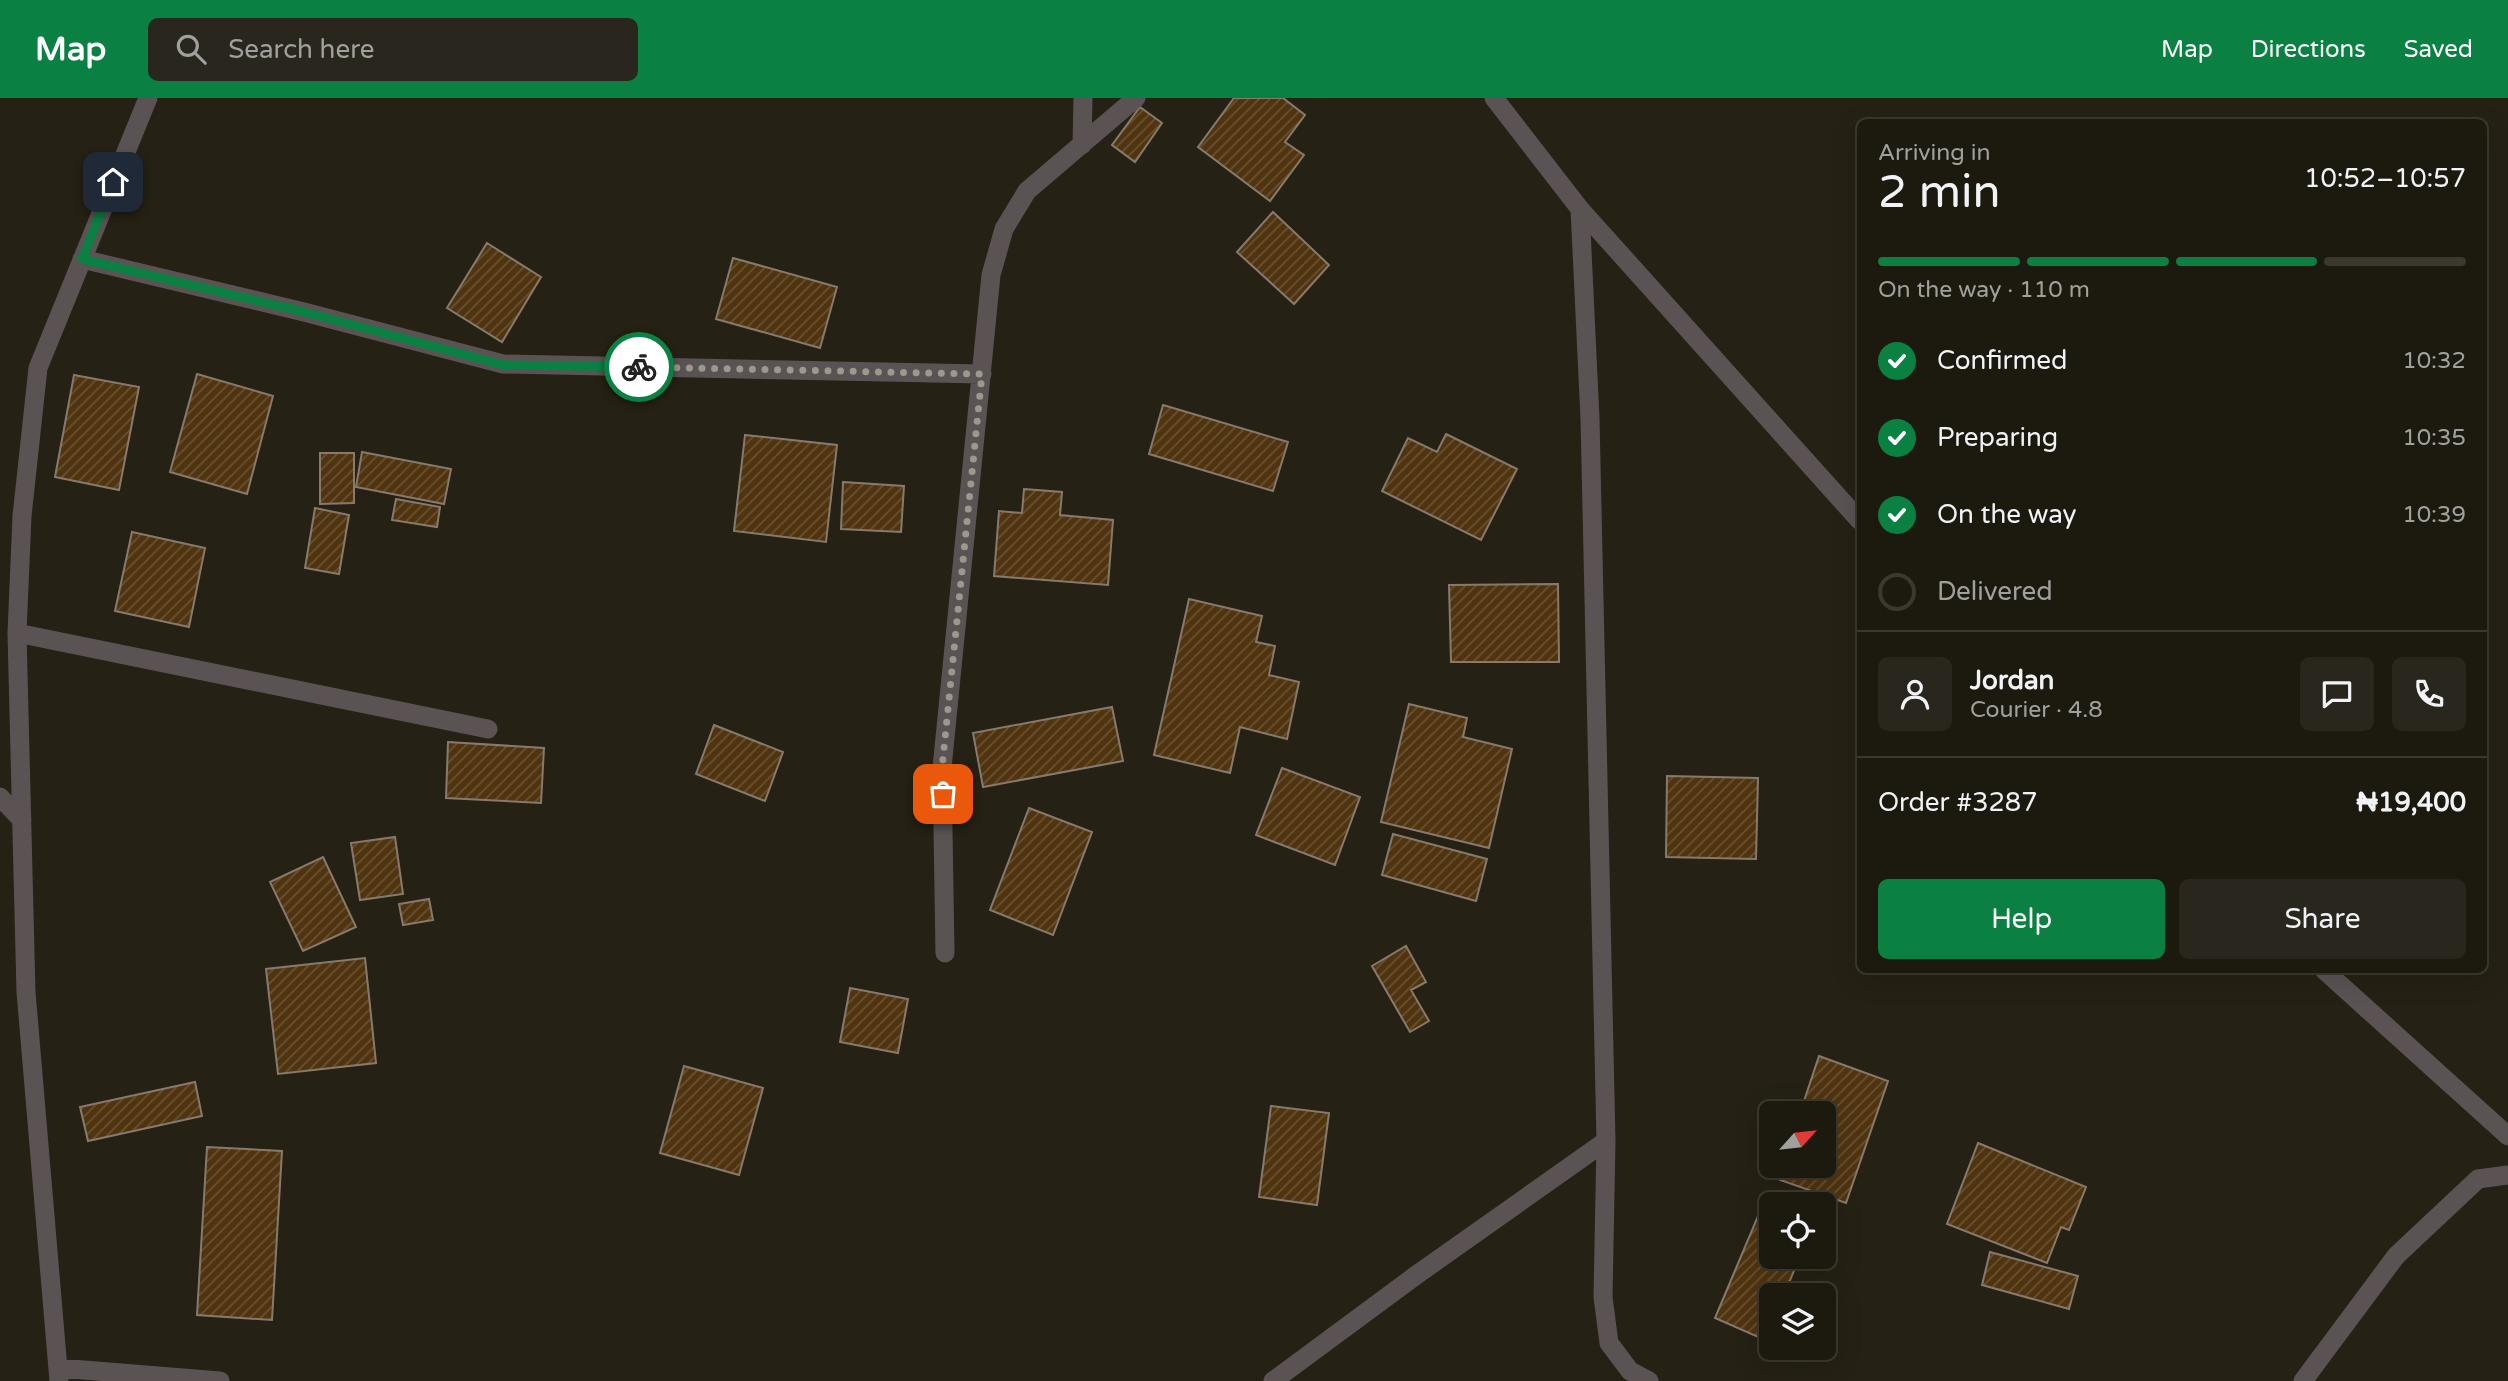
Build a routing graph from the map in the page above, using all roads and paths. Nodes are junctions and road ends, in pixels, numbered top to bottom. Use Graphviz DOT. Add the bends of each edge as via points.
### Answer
graph roads {
  1 [pos="148,98"];
  2 [pos="1083,98"];
  3 [pos="1136,98"];
  4 [pos="1494,98"];
  5 [pos="1082,145"];
  6 [pos="1580,209"];
  7 [pos="82,259"];
  8 [pos="982,374"];
  9 [pos="1857,518"];
  10 [pos="17,633"];
  11 [pos="19,706"];
  12 [pos="0,716"];
  13 [pos="488,729"];
  14 [pos="0,797"];
  15 [pos="22,820"];
  16 [pos="945,953"];
  17 [pos="2327,973"];
  18 [pos="2508,1136"];
  19 [pos="1606,1141"];
  20 [pos="2508,1175"];
  21 [pos="59,1374"];
  22 [pos="220,1381"];
  23 [pos="1273,1381"];
  24 [pos="1650,1381"];
  25 [pos="2303,1381"];
  1 -- 7 [label="street"];
  2 -- 5 [label="street"];
  3 -- 5 [label="street"];
  4 -- 6 [label="street"];
  5 -- 8 [label="street" via="1027,191 1004,229 991,275"];
  6 -- 9 [label="street"];
  6 -- 19 [label="street" via="1590,418"];
  7 -- 8 [label="street" via="503,365"];
  7 -- 10 [label="street" via="38,368 22,516"];
  8 -- 16 [label="street" via="942,768"];
  10 -- 11 [label="street"];
  10 -- 13 [label="street"];
  11 -- 12 [label="street"];
  11 -- 15 [label="street"];
  14 -- 15 [label="street"];
  15 -- 21 [label="street" via="26,992"];
  17 -- 18 [label="street"];
  19 -- 23 [label="street"];
  19 -- 24 [label="street" via="1603,1297 1609,1343 1630,1371"];
  20 -- 25 [label="street" via="2477,1179 2396,1255"];
  21 -- 22 [label="street"];
}
